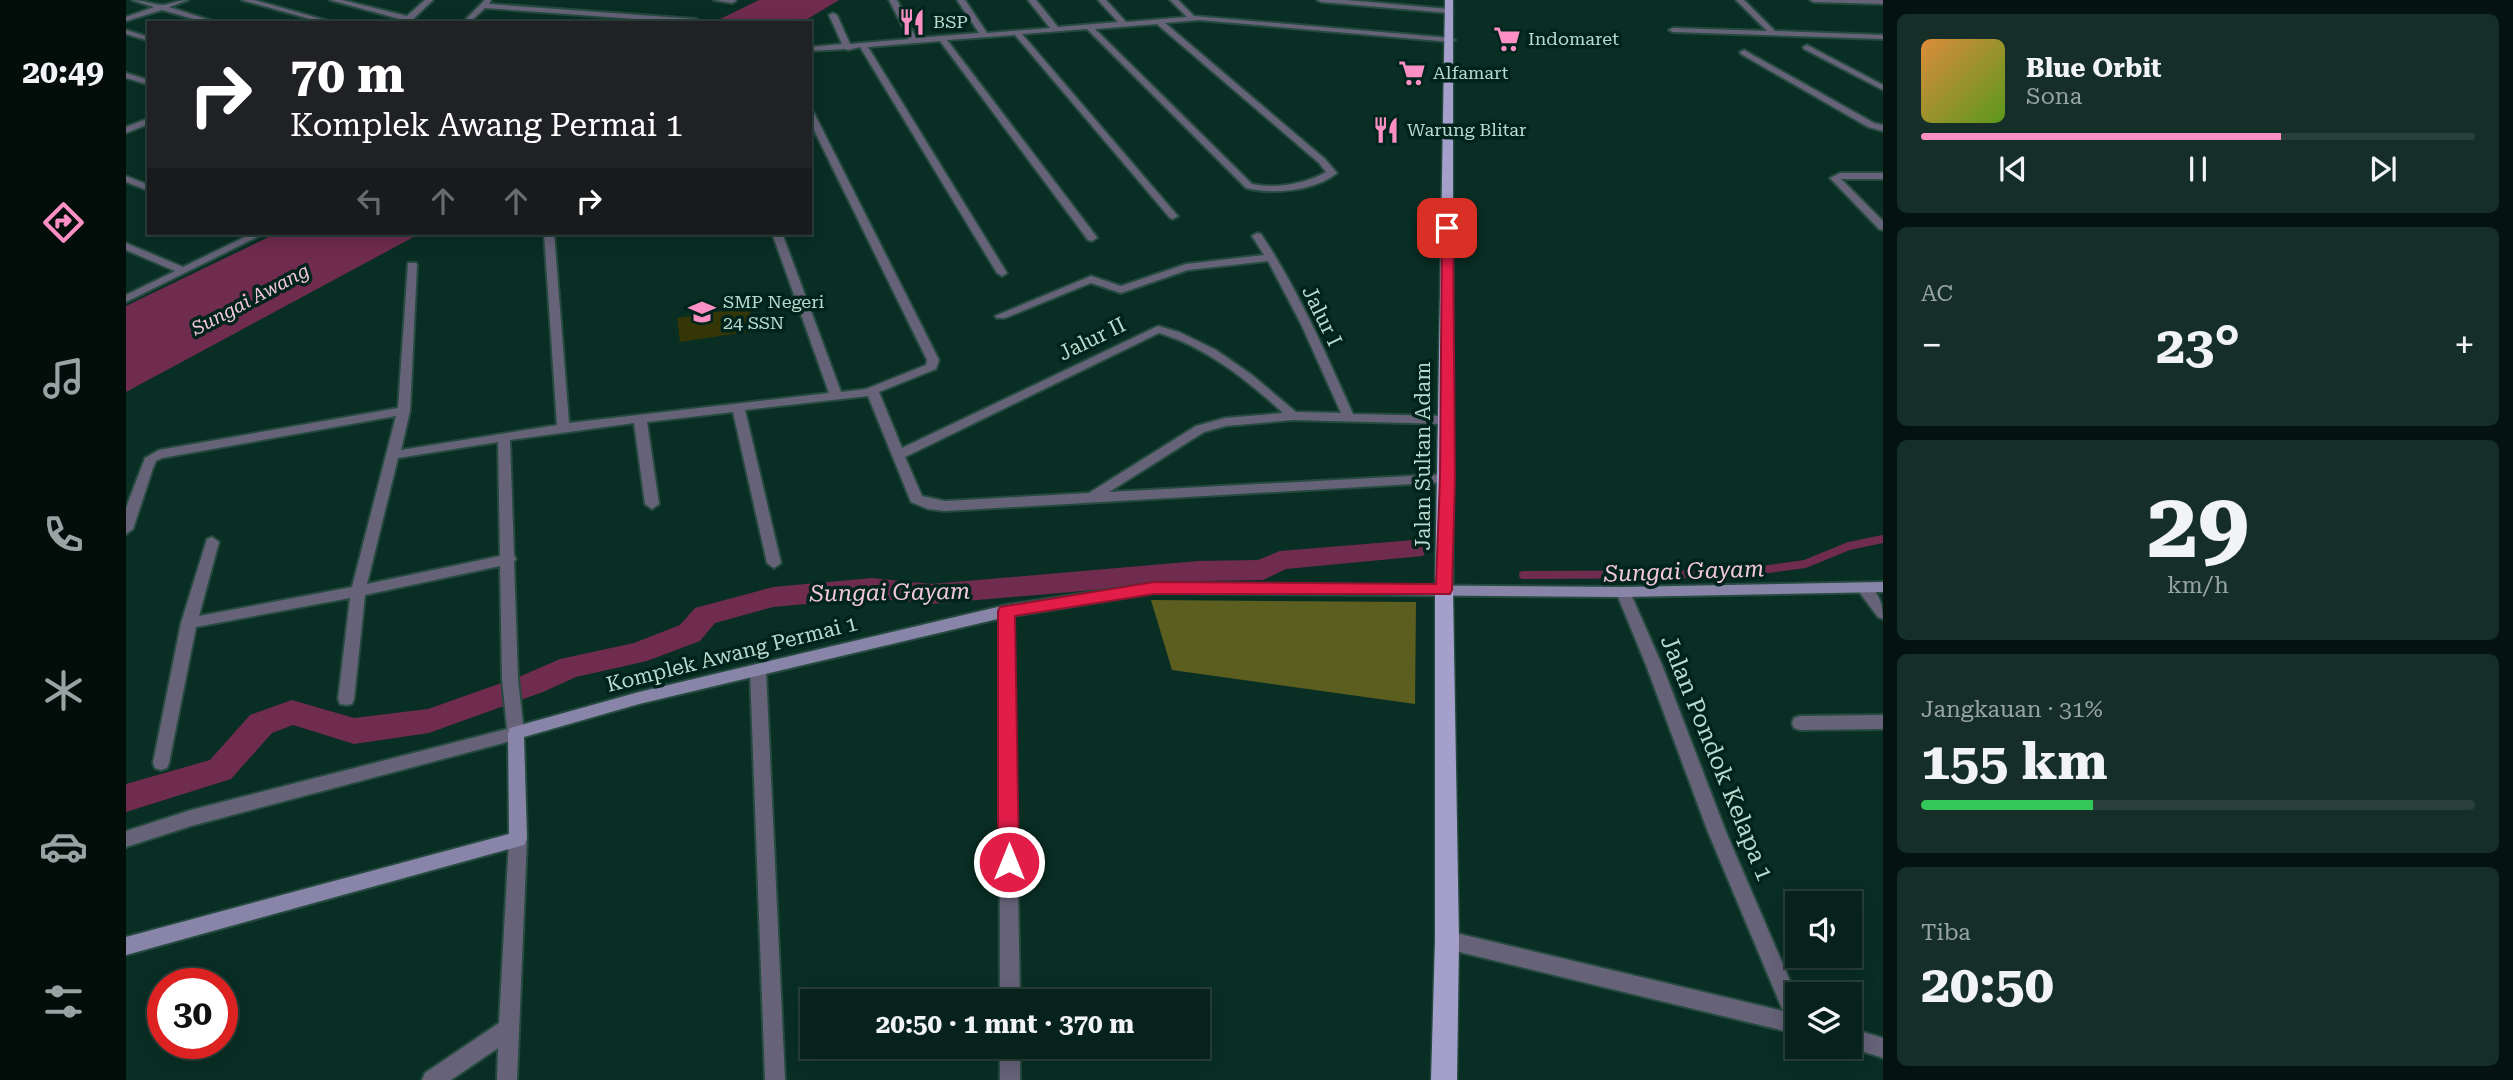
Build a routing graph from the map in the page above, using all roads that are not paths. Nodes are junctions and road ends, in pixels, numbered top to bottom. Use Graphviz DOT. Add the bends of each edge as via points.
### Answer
graph roads {
  1 [pos="136,0"];
  2 [pos="184,0"];
  3 [pos="246,0"];
  4 [pos="334,0"];
  5 [pos="429,0"];
  6 [pos="718,0"];
  7 [pos="893,0"];
  8 [pos="961,0"];
  9 [pos="1032,0"];
  10 [pos="1102,0"];
  11 [pos="1174,0"];
  12 [pos="1321,0"];
  13 [pos="1740,0"];
  14 [pos="1814,0"];
  15 [pos="732,1"];
  16 [pos="1883,2"];
  17 [pos="486,3"];
  18 [pos="1449,5"];
  19 [pos="164,7"];
  20 [pos="833,15"];
  21 [pos="1192,18"];
  22 [pos="126,19"];
  23 [pos="210,21"];
  24 [pos="325,21"];
  25 [pos="406,21"];
  26 [pos="467,21"];
  27 [pos="696,21"];
  28 [pos="1158,21"];
  29 [pos="1124,24"];
  30 [pos="1088,27"];
  31 [pos="1056,30"];
  32 [pos="1673,30"];
  33 [pos="126,32"];
  34 [pos="1017,33"];
  35 [pos="1773,33"];
  36 [pos="985,36"];
  37 [pos="1883,37"];
  38 [pos="147,38"];
  39 [pos="942,39"];
  40 [pos="1451,40"];
  41 [pos="914,42"];
  42 [pos="864,47"];
  43 [pos="1807,47"];
  44 [pos="848,48"];
  45 [pos="812,49"];
  46 [pos="1744,52"];
  47 [pos="126,75"];
  48 [pos="147,82"];
  49 [pos="1883,88"];
  50 [pos="812,117"];
  51 [pos="147,122"];
  52 [pos="129,127"];
  53 [pos="1883,128"];
  54 [pos="147,132"];
  55 [pos="1883,176"];
  56 [pos="126,179"];
  57 [pos="147,187"];
  58 [pos="1173,216"];
  59 [pos="1883,227"];
  60 [pos="256,235"];
  61 [pos="549,235"];
  62 [pos="778,235"];
  63 [pos="1257,236"];
  64 [pos="1092,237"];
  65 [pos="126,246"];
  66 [pos="1272,257"];
  67 [pos="412,265"];
  68 [pos="184,271"];
  69 [pos="1002,273"];
  70 [pos="126,299"];
  71 [pos="1001,316"];
  72 [pos="873,391"];
  73 [pos="836,395"];
  74 [pos="739,409"];
  75 [pos="404,411"];
  76 [pos="1293,416"];
  77 [pos="1348,416"];
  78 [pos="640,420"];
  79 [pos="1446,420"];
  80 [pos="563,428"];
  81 [pos="505,437"];
  82 [pos="392,455"];
  83 [pos="898,455"];
  84 [pos="1447,478"];
  85 [pos="1093,497"];
  86 [pos="652,504"];
  87 [pos="126,529"];
  88 [pos="212,542"];
  89 [pos="509,559"];
  90 [pos="774,564"];
  91 [pos="1883,587"];
  92 [pos="1864,589"];
  93 [pos="1444,590"];
  94 [pos="358,591"];
  95 [pos="1623,592"];
  96 [pos="1006,611"];
  97 [pos="1883,613"];
  98 [pos="189,623"];
  99 [pos="758,671"];
  100 [pos="346,699"];
  101 [pos="1883,722"];
  102 [pos="1800,723"];
  103 [pos="516,733"];
  104 [pos="161,763"];
  105 [pos="126,839"];
  106 [pos="518,839"];
  107 [pos="1447,940"];
  108 [pos="126,946"];
  109 [pos="1010,989"];
  110 [pos="1785,994"];
  111 [pos="1785,1019"];
  112 [pos="509,1029"];
  113 [pos="1862,1042"];
  114 [pos="1883,1048"];
  115 [pos="1010,1059"];
  116 [pos="432,1080"];
  117 [pos="508,1080"];
  118 [pos="775,1080"];
  119 [pos="1010,1080"];
  120 [pos="1444,1080"];
  1 -- 19 [label="street"];
  2 -- 19 [label="street"];
  3 -- 24 [label="street"];
  4 -- 25 [label="street"];
  5 -- 25 [label="street"];
  6 -- 15 [label="street"];
  7 -- 41 [label="street"];
  8 -- 36 [label="street"];
  9 -- 31 [label="street"];
  10 -- 29 [label="street"];
  11 -- 21 [label="street"];
  12 -- 18 [label="street"];
  13 -- 35 [label="street"];
  14 -- 16 [label="street"];
  17 -- 26 [label="street"];
  17 -- 27 [label="street"];
  18 -- 40 [label="main road, Jalan Sultan Adam"];
  19 -- 22 [label="street"];
  19 -- 23 [label="street"];
  20 -- 44 [label="street"];
  21 -- 28 [label="street"];
  21 -- 40 [label="street"];
  28 -- 29 [label="street"];
  28 -- 30 [label="street" via="1332,173 1264,190 1250,186"];
  29 -- 30 [label="street"];
  30 -- 31 [label="street"];
  31 -- 34 [label="street"];
  32 -- 35 [label="street"];
  33 -- 38 [label="street"];
  34 -- 36 [label="street"];
  34 -- 58 [label="street"];
  35 -- 37 [label="street"];
  36 -- 39 [label="street"];
  39 -- 41 [label="street"];
  39 -- 64 [label="street"];
  40 -- 79 [label="main road, Jalan Sultan Adam"];
  41 -- 42 [label="street"];
  42 -- 44 [label="street"];
  42 -- 69 [label="street"];
  43 -- 49 [label="street"];
  44 -- 45 [label="street"];
  46 -- 53 [label="street"];
  47 -- 48 [label="street"];
  50 -- 72 [label="street" via="933,360 926,372"];
  51 -- 52 [label="street"];
  52 -- 54 [label="street"];
  55 -- 59 [label="street" via="1835,178"];
  56 -- 57 [label="street"];
  60 -- 68 [label="street"];
  61 -- 80 [label="street"];
  62 -- 73 [label="street"];
  63 -- 66 [label="street, Jalur I"];
  65 -- 68 [label="street"];
  66 -- 71 [label="street" via="1173,270 1121,290 1091,279"];
  66 -- 77 [label="street, Jalur I"];
  67 -- 75 [label="street"];
  68 -- 70 [label="street"];
  72 -- 73 [label="street"];
  72 -- 83 [label="street"];
  73 -- 74 [label="street"];
  74 -- 78 [label="street"];
  74 -- 90 [label="street"];
  75 -- 82 [label="street"];
  75 -- 87 [label="street" via="159,454 146,468"];
  76 -- 77 [label="street"];
  76 -- 83 [label="street, Jalur II" via="1256,382 1158,329"];
  76 -- 85 [label="street" via="1200,429"];
  77 -- 79 [label="street"];
  78 -- 80 [label="street"];
  78 -- 86 [label="street"];
  79 -- 84 [label="main road, Jalan Sultan Adam"];
  80 -- 81 [label="street"];
  81 -- 82 [label="street"];
  81 -- 89 [label="street"];
  82 -- 94 [label="street"];
  83 -- 85 [label="street" via="916,499 928,504"];
  84 -- 85 [label="street"];
  84 -- 93 [label="main road, Jalan Sultan Adam"];
  88 -- 98 [label="street"];
  89 -- 94 [label="street"];
  89 -- 103 [label="street" via="511,705"];
  91 -- 92 [label="street, Komplek Awang Permai 1"];
  92 -- 95 [label="street, Komplek Awang Permai 1"];
  92 -- 97 [label="street"];
  93 -- 95 [label="street, Komplek Awang Permai 1"];
  93 -- 96 [label="street, Komplek Awang Permai 1" via="1154,588"];
  93 -- 107 [label="main road, Jalan Sultan Adam"];
  94 -- 98 [label="street"];
  94 -- 100 [label="street"];
  95 -- 110 [label="street, Jalan Pondok Kelapa 1"];
  96 -- 99 [label="street, Komplek Awang Permai 1"];
  96 -- 109 [label="street"];
  98 -- 104 [label="street"];
  99 -- 103 [label="street, Komplek Awang Permai 1"];
  99 -- 118 [label="street"];
  101 -- 102 [label="street"];
  103 -- 105 [label="street, Komplek Awang Permai 1"];
  103 -- 106 [label="street"];
  106 -- 108 [label="street"];
  106 -- 112 [label="street"];
  107 -- 111 [label="street"];
  107 -- 120 [label="main road, Jalan Sultan Adam"];
  112 -- 116 [label="street"];
  112 -- 117 [label="street"];
  113 -- 114 [label="street"];
  115 -- 119 [label="street"];
}
